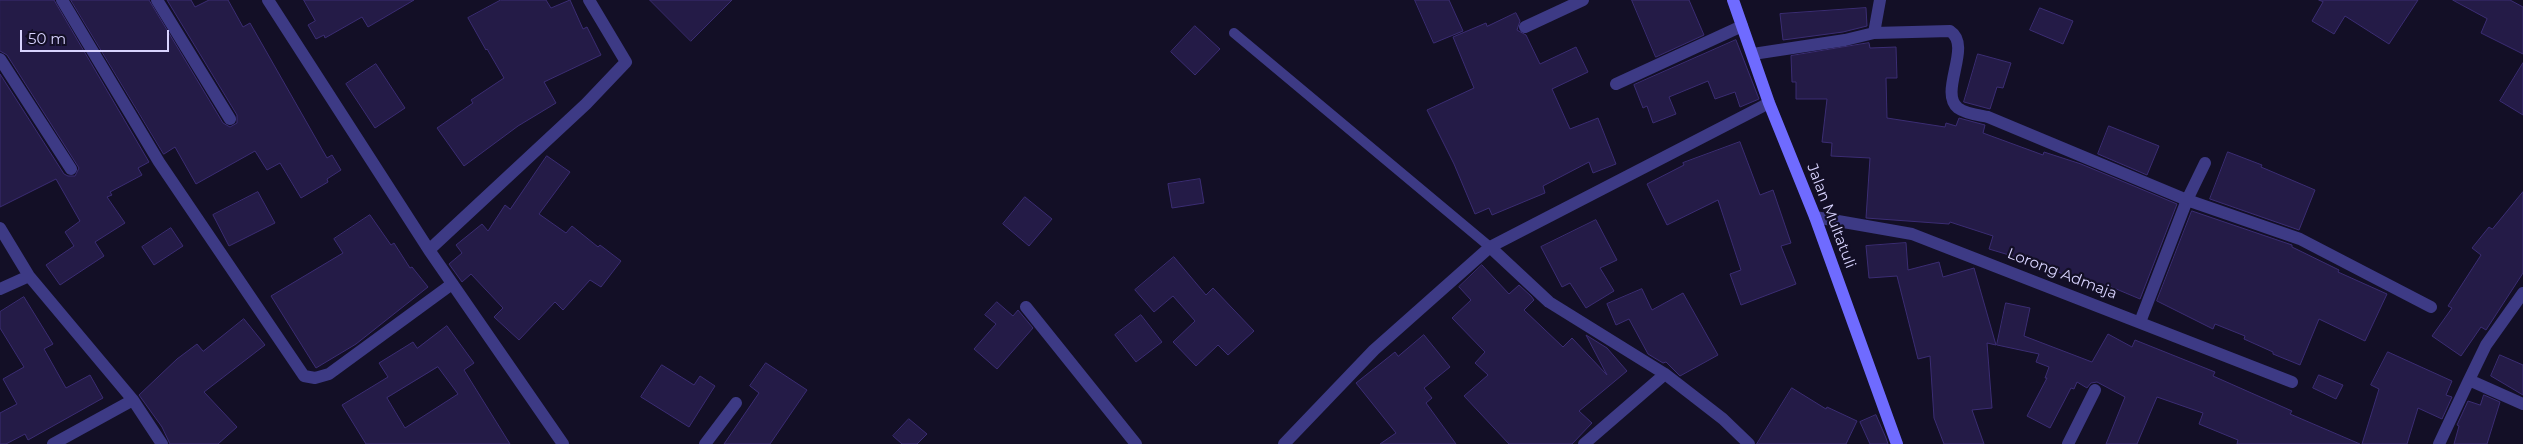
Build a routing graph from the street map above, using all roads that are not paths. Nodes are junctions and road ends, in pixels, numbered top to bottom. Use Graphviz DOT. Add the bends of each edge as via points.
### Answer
graph roads {
  1 [pos="62,0"];
  2 [pos="156,0"];
  3 [pos="268,0"];
  4 [pos="589,0"];
  5 [pos="1584,0"];
  6 [pos="1734,0"];
  7 [pos="1880,0"];
  8 [pos="1742,26"];
  9 [pos="1525,27"];
  10 [pos="1234,33"];
  11 [pos="1874,33"];
  12 [pos="1753,54"];
  13 [pos="0,60"];
  14 [pos="1616,84"];
  15 [pos="1769,103"];
  16 [pos="230,119"];
  17 [pos="2205,163"];
  18 [pos="71,169"];
  19 [pos="2186,200"];
  20 [pos="1815,217"];
  21 [pos="0,228"];
  22 [pos="1490,247"];
  23 [pos="429,250"];
  24 [pos="29,276"];
  25 [pos="452,284"];
  26 [pos="0,289"];
  27 [pos="2523,295"];
  28 [pos="2431,307"];
  29 [pos="1026,308"];
  30 [pos="2140,322"];
  31 [pos="1665,374"];
  32 [pos="2469,380"];
  33 [pos="2292,382"];
  34 [pos="2096,390"];
  35 [pos="133,400"];
  36 [pos="736,402"];
  37 [pos="2523,404"];
  38 [pos="53,444"];
  39 [pos="162,444"];
  40 [pos="563,444"];
  41 [pos="706,444"];
  42 [pos="1136,444"];
  43 [pos="1284,444"];
  44 [pos="1584,444"];
  45 [pos="1749,444"];
  46 [pos="1897,444"];
  47 [pos="2068,444"];
  48 [pos="2439,444"];
  1 -- 25 [label="street" via="159,162 304,376 315,378 329,374"];
  2 -- 16 [label="street"];
  3 -- 23 [label="street"];
  4 -- 23 [label="street" via="626,62 586,104"];
  5 -- 9 [label="street"];
  6 -- 8 [label="main road, Jalan Multatuli"];
  7 -- 11 [label="street"];
  8 -- 12 [label="main road, Jalan Multatuli"];
  8 -- 14 [label="street"];
  10 -- 22 [label="lane"];
  11 -- 12 [label="street"];
  11 -- 19 [label="street" via="1950,31 1958,43 1952,88 1956,107 1966,113 1988,117"];
  12 -- 15 [label="main road, Jalan Multatuli"];
  13 -- 18 [label="street"];
  15 -- 20 [label="main road, Jalan Multatuli"];
  15 -- 22 [label="street"];
  17 -- 19 [label="street"];
  19 -- 28 [label="street" via="2300,239"];
  19 -- 30 [label="street"];
  20 -- 30 [label="street, Lorong Admaja" via="1912,234"];
  20 -- 46 [label="main road, Jalan Multatuli"];
  21 -- 24 [label="street"];
  22 -- 31 [label="street" via="1549,302"];
  22 -- 43 [label="street" via="1374,350"];
  23 -- 25 [label="street"];
  24 -- 26 [label="street"];
  24 -- 35 [label="street"];
  25 -- 40 [label="street"];
  27 -- 32 [label="street" via="2486,346"];
  29 -- 42 [label="street"];
  30 -- 33 [label="street, Lorong Admaja"];
  31 -- 44 [label="street"];
  31 -- 45 [label="street" via="1723,419"];
  32 -- 37 [label="street"];
  32 -- 48 [label="street"];
  34 -- 47 [label="street"];
  35 -- 38 [label="street"];
  35 -- 39 [label="street"];
  36 -- 41 [label="street"];
}
